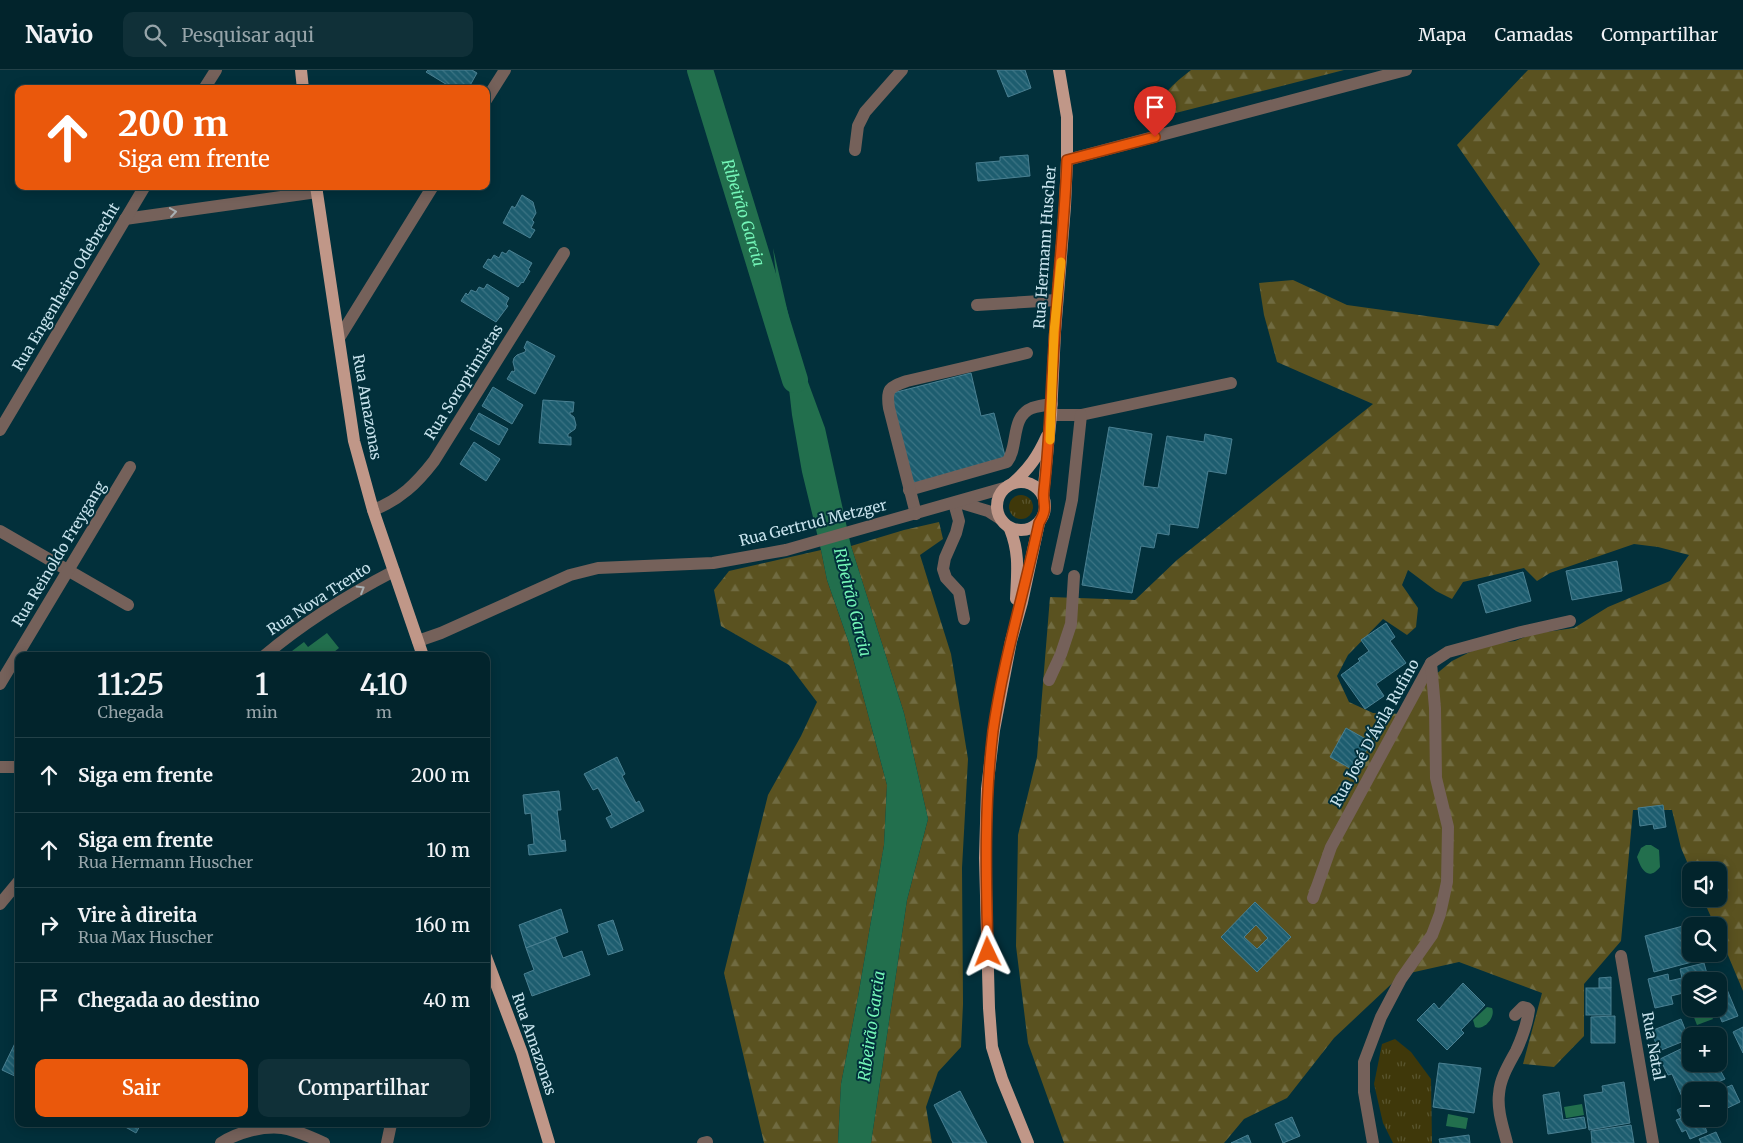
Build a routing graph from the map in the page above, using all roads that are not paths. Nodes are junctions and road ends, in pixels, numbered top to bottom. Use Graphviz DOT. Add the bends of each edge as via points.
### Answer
graph roads {
  1 [pos="216,70"];
  2 [pos="301,70"];
  3 [pos="505,70"];
  4 [pos="902,70"];
  5 [pos="1059,70"];
  6 [pos="1406,70"];
  7 [pos="207,85"];
  8 [pos="303,85"];
  9 [pos="490,94"];
  10 [pos="855,150"];
  11 [pos="1067,160"];
  12 [pos="143,190"];
  13 [pos="311,190"];
  14 [pos="317,190"];
  15 [pos="431,190"];
  16 [pos="125,219"];
  17 [pos="564,253"];
  18 [pos="1057,300"];
  19 [pos="977,305"];
  20 [pos="339,338"];
  21 [pos="1027,353"];
  22 [pos="1231,382"];
  23 [pos="1051,415"];
  24 [pos="1081,415"];
  25 [pos="0,430"];
  26 [pos="130,467"];
  27 [pos="1009,486"];
  28 [pos="909,490"];
  29 [pos="1043,496"];
  30 [pos="956,502"];
  31 [pos="373,510"];
  32 [pos="916,514"];
  33 [pos="999,518"];
  34 [pos="1039,523"];
  35 [pos="1010,529"];
  36 [pos="0,531"];
  37 [pos="1057,569"];
  38 [pos="68,571"];
  39 [pos="394,571"];
  40 [pos="1074,576"];
  41 [pos="128,605"];
  42 [pos="964,619"];
  43 [pos="1570,621"];
  44 [pos="418,641"];
  45 [pos="1011,641"];
  46 [pos="19,652"];
  47 [pos="269,652"];
  48 [pos="422,652"];
  49 [pos="15,659"];
  50 [pos="1431,663"];
  51 [pos="1049,680"];
  52 [pos="0,684"];
  53 [pos="0,767"];
  54 [pos="15,767"];
  55 [pos="15,886"];
  56 [pos="1313,898"];
  57 [pos="0,904"];
  58 [pos="1621,956"];
  59 [pos="490,967"];
  60 [pos="1515,1015"];
  61 [pos="390,1127"];
  62 [pos="221,1143"];
  63 [pos="324,1143"];
  64 [pos="387,1143"];
  65 [pos="549,1143"];
  66 [pos="1028,1143"];
  67 [pos="1373,1143"];
  68 [pos="1508,1143"];
  69 [pos="1653,1143"];
  1 -- 7 [label="street"];
  2 -- 8 [label="main road"];
  3 -- 9 [label="street"];
  4 -- 10 [label="street" via="865,112 858,126"];
  5 -- 11 [label="main road, Rua Hermann Huscher" via="1067,118"];
  6 -- 11 [label="street"];
  11 -- 18 [label="main road, Rua Hermann Huscher"];
  12 -- 16 [label="street, Rua Engenheiro Odebrecht"];
  16 -- 13 [label="street, one-way"];
  14 -- 20 [label="main road, Rua Amazonas"];
  15 -- 20 [label="street"];
  16 -- 25 [label="street, Rua Engenheiro Odebrecht"];
  17 -- 31 [label="street, Rua Soroptimistas" via="434,461 400,496"];
  18 -- 19 [label="street"];
  18 -- 23 [label="main road, Rua Hermann Huscher"];
  20 -- 31 [label="main road, Rua Amazonas" via="354,441"];
  21 -- 28 [label="street" via="894,385 887,395"];
  22 -- 24 [label="street"];
  23 -- 24 [label="street"];
  23 -- 27 [label="main road, Rua Hermann Huscher" via="1041,449 1028,470"];
  23 -- 28 [label="street" via="1031,408 1023,414 1007,462"];
  23 -- 29 [label="main road, Rua Hermann Huscher"];
  24 -- 37 [label="street" via="1072,500"];
  26 -- 38 [label="street, Rua Reinoldo Freygang"];
  27 -- 29 [label="main road" via="1027,482"];
  27 -- 30 [label="street, Rua Gertrud Metzger"];
  27 -- 33 [label="main road" via="998,497"];
  28 -- 32 [label="street"];
  29 -- 34 [label="main road" via="1044,515"];
  30 -- 32 [label="street, Rua Gertrud Metzger"];
  30 -- 33 [label="street" via="988,511"];
  30 -- 42 [label="street" via="956,533 943,569 946,578 959,592"];
  31 -- 39 [label="main road, Rua Amazonas"];
  32 -- 44 [label="street, Rua Gertrud Metzger" via="786,550 713,563 598,568 570,576"];
  33 -- 35 [label="main road"];
  34 -- 35 [label="main road" via="1026,531"];
  34 -- 45 [label="main road"];
  35 -- 45 [label="main road" via="1018,566"];
  36 -- 38 [label="street"];
  38 -- 41 [label="street"];
  38 -- 46 [label="street, Rua Reinoldo Freygang"];
  39 -- 44 [label="main road, Rua Amazonas"];
  47 -- 39 [label="street, Rua Nova Trento, one-way" via="287,636"];
  40 -- 51 [label="street" via="1072,624"];
  43 -- 50 [label="street, Rua José D'Ávila Rufino" via="1448,652"];
  44 -- 48 [label="main road, Rua Amazonas"];
  45 -- 66 [label="main road" via="994,730 987,789 985,858 989,1008 992,1047"];
  49 -- 52 [label="street, Rua Reinoldo Freygang"];
  50 -- 56 [label="street, Rua José D'Ávila Rufino" via="1331,847"];
  50 -- 67 [label="street" via="1436,778 1448,828 1447,882 1432,935 1401,979 1381,1017 1364,1062 1364,1092"];
  53 -- 54 [label="street"];
  55 -- 57 [label="street"];
  58 -- 69 [label="street, Rua Natal"];
  59 -- 65 [label="main road, Rua Amazonas" via="522,1052"];
  60 -- 68 [label="street" via="1523,1007 1529,1010 1499,1094 1500,1119"];
  61 -- 64 [label="street"];
  62 -- 63 [label="street" via="241,1133 282,1128"];
}
